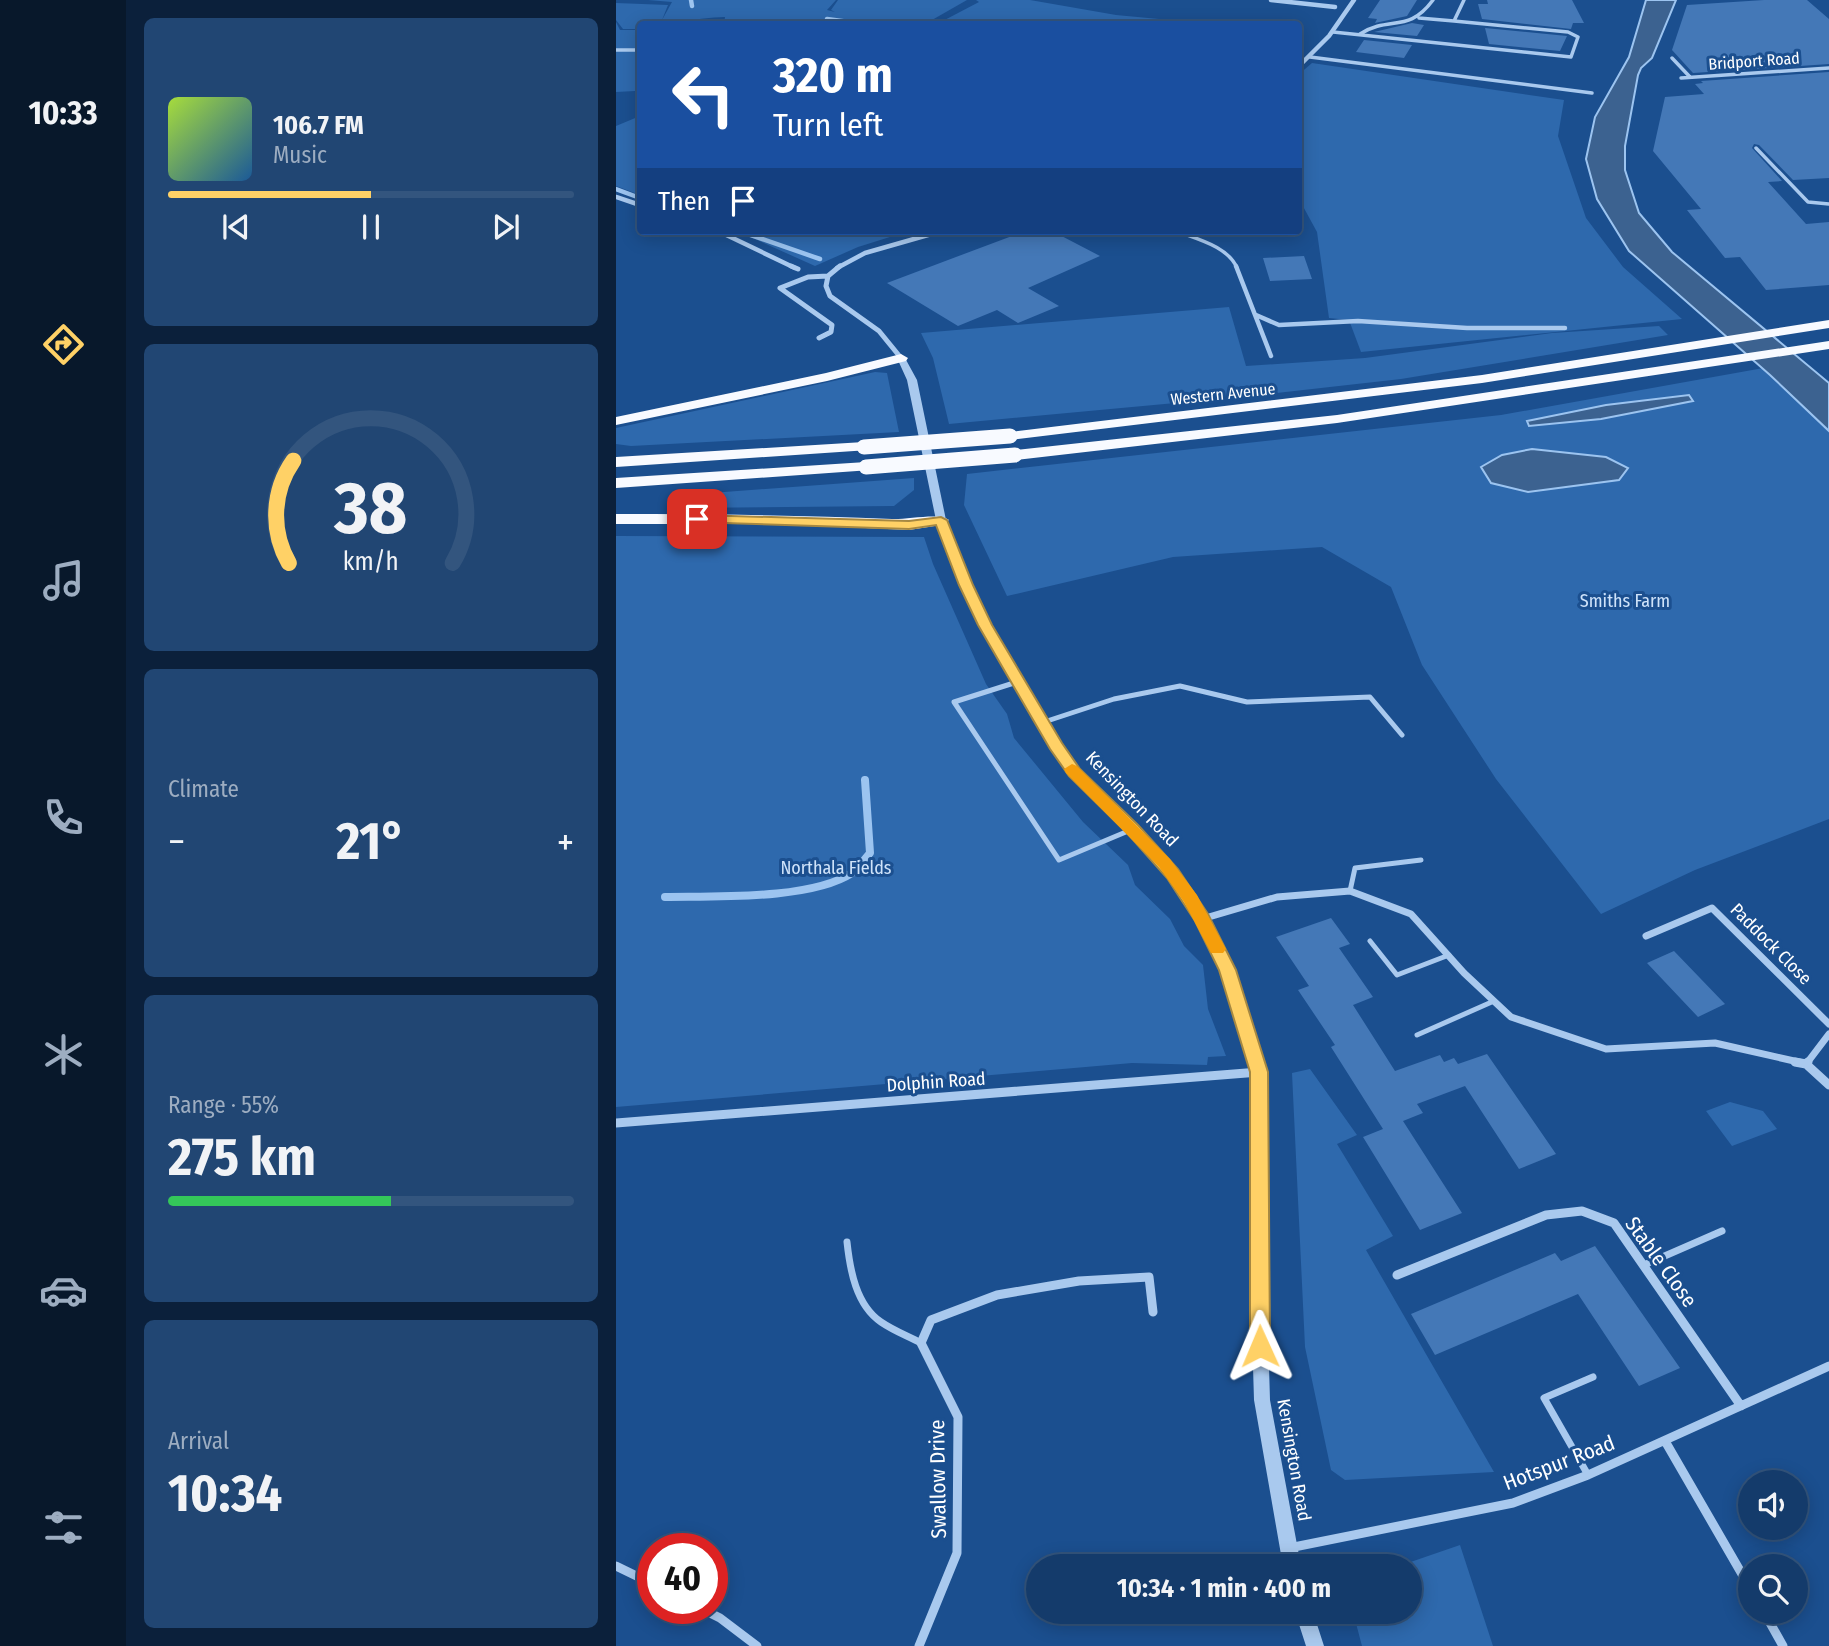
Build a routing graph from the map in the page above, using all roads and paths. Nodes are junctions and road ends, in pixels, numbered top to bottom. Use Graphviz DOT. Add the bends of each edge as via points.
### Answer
graph roads {
  1 [pos="1271,0"];
  2 [pos="1354,0"];
  3 [pos="1433,0"];
  4 [pos="1464,0"];
  5 [pos="1335,7"];
  6 [pos="1419,18"];
  7 [pos="1454,22"];
  8 [pos="1332,32"];
  9 [pos="1360,34"];
  10 [pos="618,50"];
  11 [pos="637,50"];
  12 [pos="1310,57"];
  13 [pos="1672,58"];
  14 [pos="1302,64"];
  15 [pos="1829,68"];
  16 [pos="1690,77"];
  17 [pos="1681,78"];
  18 [pos="1592,93"];
  19 [pos="1756,148"];
  20 [pos="616,197"];
  21 [pos="637,204"];
  22 [pos="1829,204"];
  23 [pos="726,235"];
  24 [pos="929,235"];
  25 [pos="1186,235"];
  26 [pos="798,269"];
  27 [pos="828,276"];
  28 [pos="1256,315"];
  29 [pos="1829,324"];
  30 [pos="1565,328"];
  31 [pos="820,338"];
  32 [pos="1825,345"];
  33 [pos="1271,356"];
  34 [pos="901,358"];
  35 [pos="616,421"];
  36 [pos="616,462"];
  37 [pos="616,483"];
  38 [pos="616,519"];
  39 [pos="941,520"];
  40 [pos="1017,682"];
  41 [pos="1041,723"];
  42 [pos="1402,735"];
  43 [pos="1133,829"];
  44 [pos="1421,860"];
  45 [pos="1350,891"];
  46 [pos="1202,919"];
  47 [pos="1646,936"];
  48 [pos="1370,941"];
  49 [pos="1449,955"];
  50 [pos="1494,1001"];
  51 [pos="1829,1024"];
  52 [pos="1829,1034"];
  53 [pos="1417,1035"];
  54 [pos="1806,1064"];
  55 [pos="1259,1072"];
  56 [pos="1829,1085"];
  57 [pos="616,1123"];
  58 [pos="1723,1231"];
  59 [pos="846,1242"];
  60 [pos="1644,1265"];
  61 [pos="1397,1275"];
  62 [pos="1153,1312"];
  63 [pos="921,1343"];
  64 [pos="1829,1366"];
  65 [pos="1594,1377"];
  66 [pos="1741,1406"];
  67 [pos="1665,1441"];
  68 [pos="1588,1475"];
  69 [pos="1288,1548"];
  70 [pos="1289,1554"];
  71 [pos="616,1566"];
  72 [pos="1738,1567"];
  73 [pos="637,1576"];
  74 [pos="728,1624"];
  75 [pos="1308,1624"];
  76 [pos="1771,1624"];
  77 [pos="757,1646"];
  78 [pos="919,1646"];
  79 [pos="1315,1646"];
  80 [pos="1783,1646"];
  1 -- 5 [label="street"];
  2 -- 8 [label="street"];
  3 -- 6 [label="lane"];
  4 -- 7 [label="lane"];
  6 -- 7 [label="lane"];
  6 -- 9 [label="lane" via="1375,26"];
  7 -- 9 [label="lane" via="1568,32 1578,37 1571,57"];
  8 -- 9 [label="lane"];
  8 -- 12 [label="street"];
  10 -- 11 [label="lane"];
  12 -- 14 [label="street"];
  12 -- 18 [label="lane"];
  13 -- 16 [label="lane"];
  15 -- 16 [label="lane, Bridport Road"];
  16 -- 17 [label="lane, Bridport Road"];
  19 -- 22 [label="lane" via="1808,202"];
  20 -- 21 [label="street"];
  23 -- 26 [label="street"];
  24 -- 27 [label="street" via="859,256"];
  25 -- 28 [label="lane" via="1229,256"];
  27 -- 31 [label="street" via="808,277 780,288 832,325 831,332"];
  27 -- 34 [label="street, Kensington Road" via="831,296 879,331"];
  28 -- 30 [label="lane" via="1279,325 1358,321"];
  28 -- 33 [label="lane"];
  29 -- 36 [label="highway, Western Avenue, bridge" via="1325,400 1010,436"];
  32 -- 37 [label="highway, bridge" via="1337,419 1015,455"];
  34 -- 35 [label="highway"];
  34 -- 39 [label="street, Kensington Road" via="912,380"];
  38 -- 39 [label="highway" via="909,525"];
  39 -- 40 [label="street, Kensington Road" via="966,585"];
  40 -- 41 [label="street, Kensington Road"];
  40 -- 43 [label="lane" via="954,702 1059,860"];
  41 -- 42 [label="lane" via="1114,699 1180,686 1247,702 1370,698"];
  41 -- 43 [label="street, Kensington Road" via="1074,772"];
  43 -- 46 [label="street, Kensington Road" via="1164,863"];
  44 -- 45 [label="lane" via="1355,869"];
  45 -- 46 [label="street" via="1277,897"];
  45 -- 49 [label="street" via="1411,914"];
  46 -- 55 [label="street, Kensington Road" via="1239,1001"];
  47 -- 51 [label="street, Paddock Close" via="1712,908"];
  48 -- 49 [label="lane" via="1397,975"];
  49 -- 50 [label="street"];
  50 -- 53 [label="lane"];
  50 -- 54 [label="street" via="1511,1017 1606,1049 1714,1043"];
  52 -- 54 [label="street"];
  54 -- 56 [label="street"];
  55 -- 57 [label="street, Dolphin Road"];
  55 -- 69 [label="street, Kensington Road" via="1262,1400"];
  58 -- 60 [label="lane"];
  59 -- 63 [label="lane" via="859,1293 877,1319"];
  60 -- 61 [label="street, Stable Close" via="1614,1223 1582,1211 1546,1214"];
  60 -- 66 [label="street, Stable Close"];
  62 -- 63 [label="street" via="1149,1277 1079,1281 997,1295 931,1320"];
  63 -- 78 [label="street, Swallow Drive" via="958,1417 957,1553"];
  64 -- 66 [label="street, Hotspur Road"];
  65 -- 68 [label="lane" via="1544,1398"];
  66 -- 67 [label="street, Hotspur Road"];
  67 -- 68 [label="street, Hotspur Road"];
  67 -- 72 [label="street"];
  68 -- 69 [label="street, Hotspur Road" via="1513,1503"];
  69 -- 70 [label="street, Kensington Road"];
  71 -- 73 [label="street"];
  74 -- 77 [label="street"];
  75 -- 79 [label="street"];
  76 -- 80 [label="street"];
}
